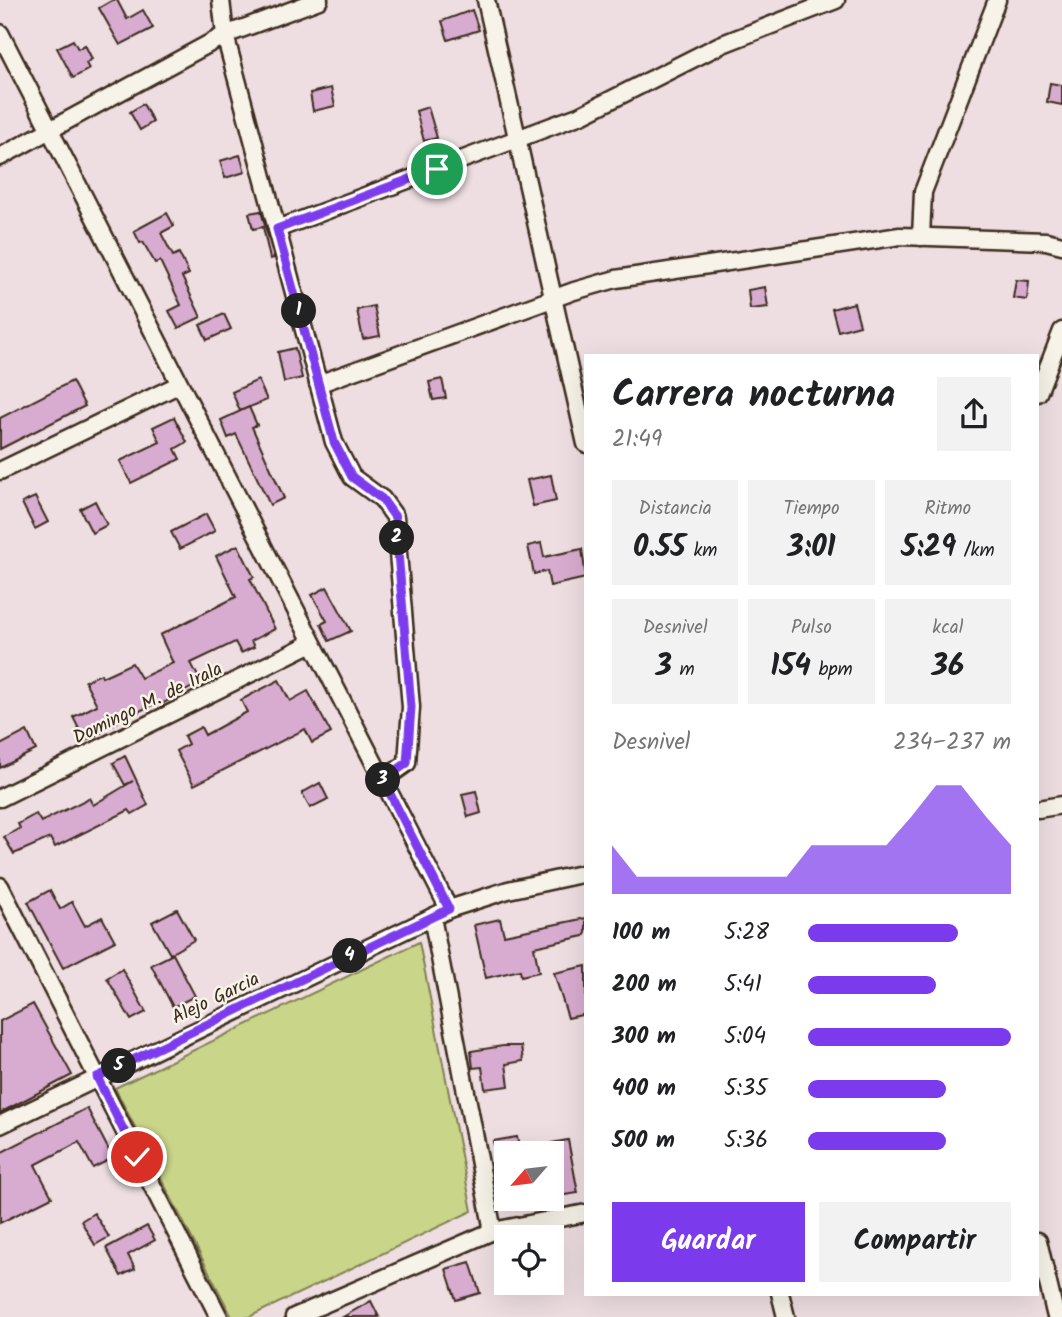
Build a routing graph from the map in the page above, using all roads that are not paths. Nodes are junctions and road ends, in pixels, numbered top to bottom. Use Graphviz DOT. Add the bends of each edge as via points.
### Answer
graph roads {
  1 [pos="221,0"];
  2 [pos="319,0"];
  3 [pos="486,0"];
  4 [pos="836,0"];
  5 [pos="997,0"];
  6 [pos="0,33"];
  7 [pos="225,35"];
  8 [pos="50,129"];
  9 [pos="517,139"];
  10 [pos="0,157"];
  11 [pos="277,229"];
  12 [pos="921,237"];
  13 [pos="1062,246"];
  14 [pos="553,299"];
  15 [pos="1062,331"];
  16 [pos="318,384"];
  17 [pos="178,385"];
  18 [pos="1039,390"];
  19 [pos="584,435"];
  20 [pos="0,471"];
  21 [pos="312,643"];
  22 [pos="383,780"];
  23 [pos="0,798"];
  24 [pos="1062,805"];
  25 [pos="1039,809"];
  26 [pos="584,873"];
  27 [pos="0,886"];
  28 [pos="449,909"];
  29 [pos="432,917"];
  30 [pos="97,1077"];
  31 [pos="0,1125"];
  32 [pos="584,1213"];
  33 [pos="493,1231"];
  34 [pos="1039,1245"];
  35 [pos="781,1296"];
  36 [pos="219,1317"];
  37 [pos="294,1317"];
  38 [pos="786,1317"];
  39 [pos="1056,1317"];
  1 -- 7 [label="street"];
  2 -- 7 [label="street"];
  3 -- 9 [label="street"];
  4 -- 9 [label="street" via="720,45 581,115"];
  5 -- 12 [label="street" via="923,192"];
  6 -- 8 [label="street"];
  7 -- 8 [label="street"];
  7 -- 11 [label="street"];
  8 -- 10 [label="street"];
  8 -- 17 [label="street"];
  9 -- 11 [label="street"];
  9 -- 14 [label="street"];
  11 -- 16 [label="street"];
  12 -- 13 [label="street" via="1046,241"];
  12 -- 14 [label="street" via="900,236 615,279"];
  14 -- 16 [label="street"];
  14 -- 19 [label="street"];
  15 -- 18 [label="street"];
  16 -- 22 [label="street" via="334,442 352,477 382,499 395,517 411,707 407,763"];
  17 -- 20 [label="street"];
  17 -- 21 [label="street"];
  21 -- 22 [label="street"];
  21 -- 23 [label="street, Domingo M. de Irala"];
  22 -- 28 [label="street"];
  24 -- 25 [label="street"];
  26 -- 28 [label="street, Alejo Garcia"];
  27 -- 30 [label="street"];
  28 -- 29 [label="street, Alejo Garcia"];
  29 -- 30 [label="street, Alejo Garcia"];
  29 -- 33 [label="street"];
  30 -- 31 [label="street, Alejo Garcia"];
  30 -- 36 [label="street"];
  32 -- 33 [label="street"];
  33 -- 37 [label="street"];
  34 -- 39 [label="street"];
  35 -- 38 [label="street"];
}
